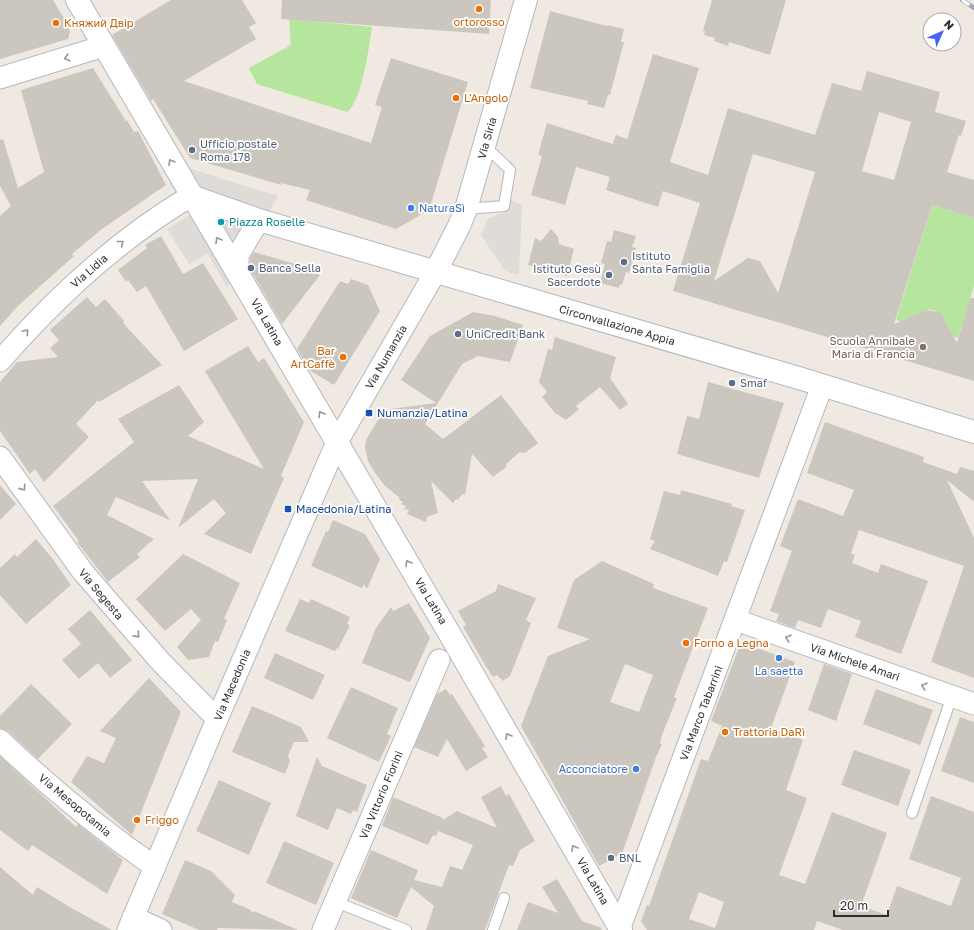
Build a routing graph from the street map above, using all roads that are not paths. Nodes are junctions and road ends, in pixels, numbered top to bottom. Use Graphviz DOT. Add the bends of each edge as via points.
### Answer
graph roads {
  1 [pos="77,0"];
  2 [pos="526,0"];
  3 [pos="104,46"];
  4 [pos="0,78"];
  5 [pos="484,146"];
  6 [pos="191,196"];
  7 [pos="466,209"];
  8 [pos="259,220"];
  9 [pos="436,272"];
  10 [pos="238,273"];
  11 [pos="0,361"];
  12 [pos="822,386"];
  13 [pos="974,432"];
  14 [pos="337,442"];
  15 [pos="0,457"];
  16 [pos="736,620"];
  17 [pos="439,660"];
  18 [pos="952,696"];
  19 [pos="974,704"];
  20 [pos="217,720"];
  21 [pos="0,740"];
  22 [pos="912,812"];
  23 [pos="155,866"];
  24 [pos="504,898"];
  25 [pos="336,902"];
  26 [pos="131,924"];
  27 [pos="620,929"];
  28 [pos="161,930"];
  29 [pos="323,930"];
  30 [pos="406,930"];
  31 [pos="493,930"];
  1 -- 3 [label="street"];
  2 -- 5 [label="street, Via Siria"];
  3 -- 4 [label="street, one-way"];
  6 -- 3 [label="street, one-way"];
  5 -- 7 [label="street, Via Siria"];
  5 -- 7 [label="lane" via="510,170 504,206"];
  6 -- 8 [label="street"];
  10 -- 6 [label="street, one-way"];
  11 -- 6 [label="street, Via Lidia, one-way" via="62,295 115,248"];
  7 -- 9 [label="street, Via Siria"];
  8 -- 9 [label="street, Circonvallazione Appia"];
  8 -- 10 [label="street" via="238,254"];
  9 -- 12 [label="street, Circonvallazione Appia"];
  9 -- 14 [label="street, Via Numanzia"];
  14 -- 10 [label="street, Via Latina, one-way"];
  12 -- 13 [label="street, Circonvallazione Appia"];
  12 -- 16 [label="street, Via Marco Tabarrini"];
  14 -- 20 [label="street, Via Macedonia"];
  27 -- 14 [label="street, Via Latina, one-way"];
  15 -- 20 [label="street, Via Segesta, one-way" via="83,572 134,632"];
  18 -- 16 [label="street, Via Michele Amari, one-way"];
  16 -- 27 [label="street, Via Marco Tabarrini"];
  17 -- 25 [label="street, Via Vittorio Fiorini"];
  18 -- 19 [label="street, Via Michele Amari"];
  18 -- 22 [label="lane"];
  20 -- 23 [label="street, Via Macedonia"];
  21 -- 23 [label="street, Via Mesopotamia" via="80,811"];
  23 -- 26 [label="street, Via Macedonia"];
  24 -- 31 [label="lane"];
  25 -- 29 [label="street, Via Vittorio Fiorini"];
  25 -- 30 [label="lane"];
  26 -- 28 [label="street"];
}
